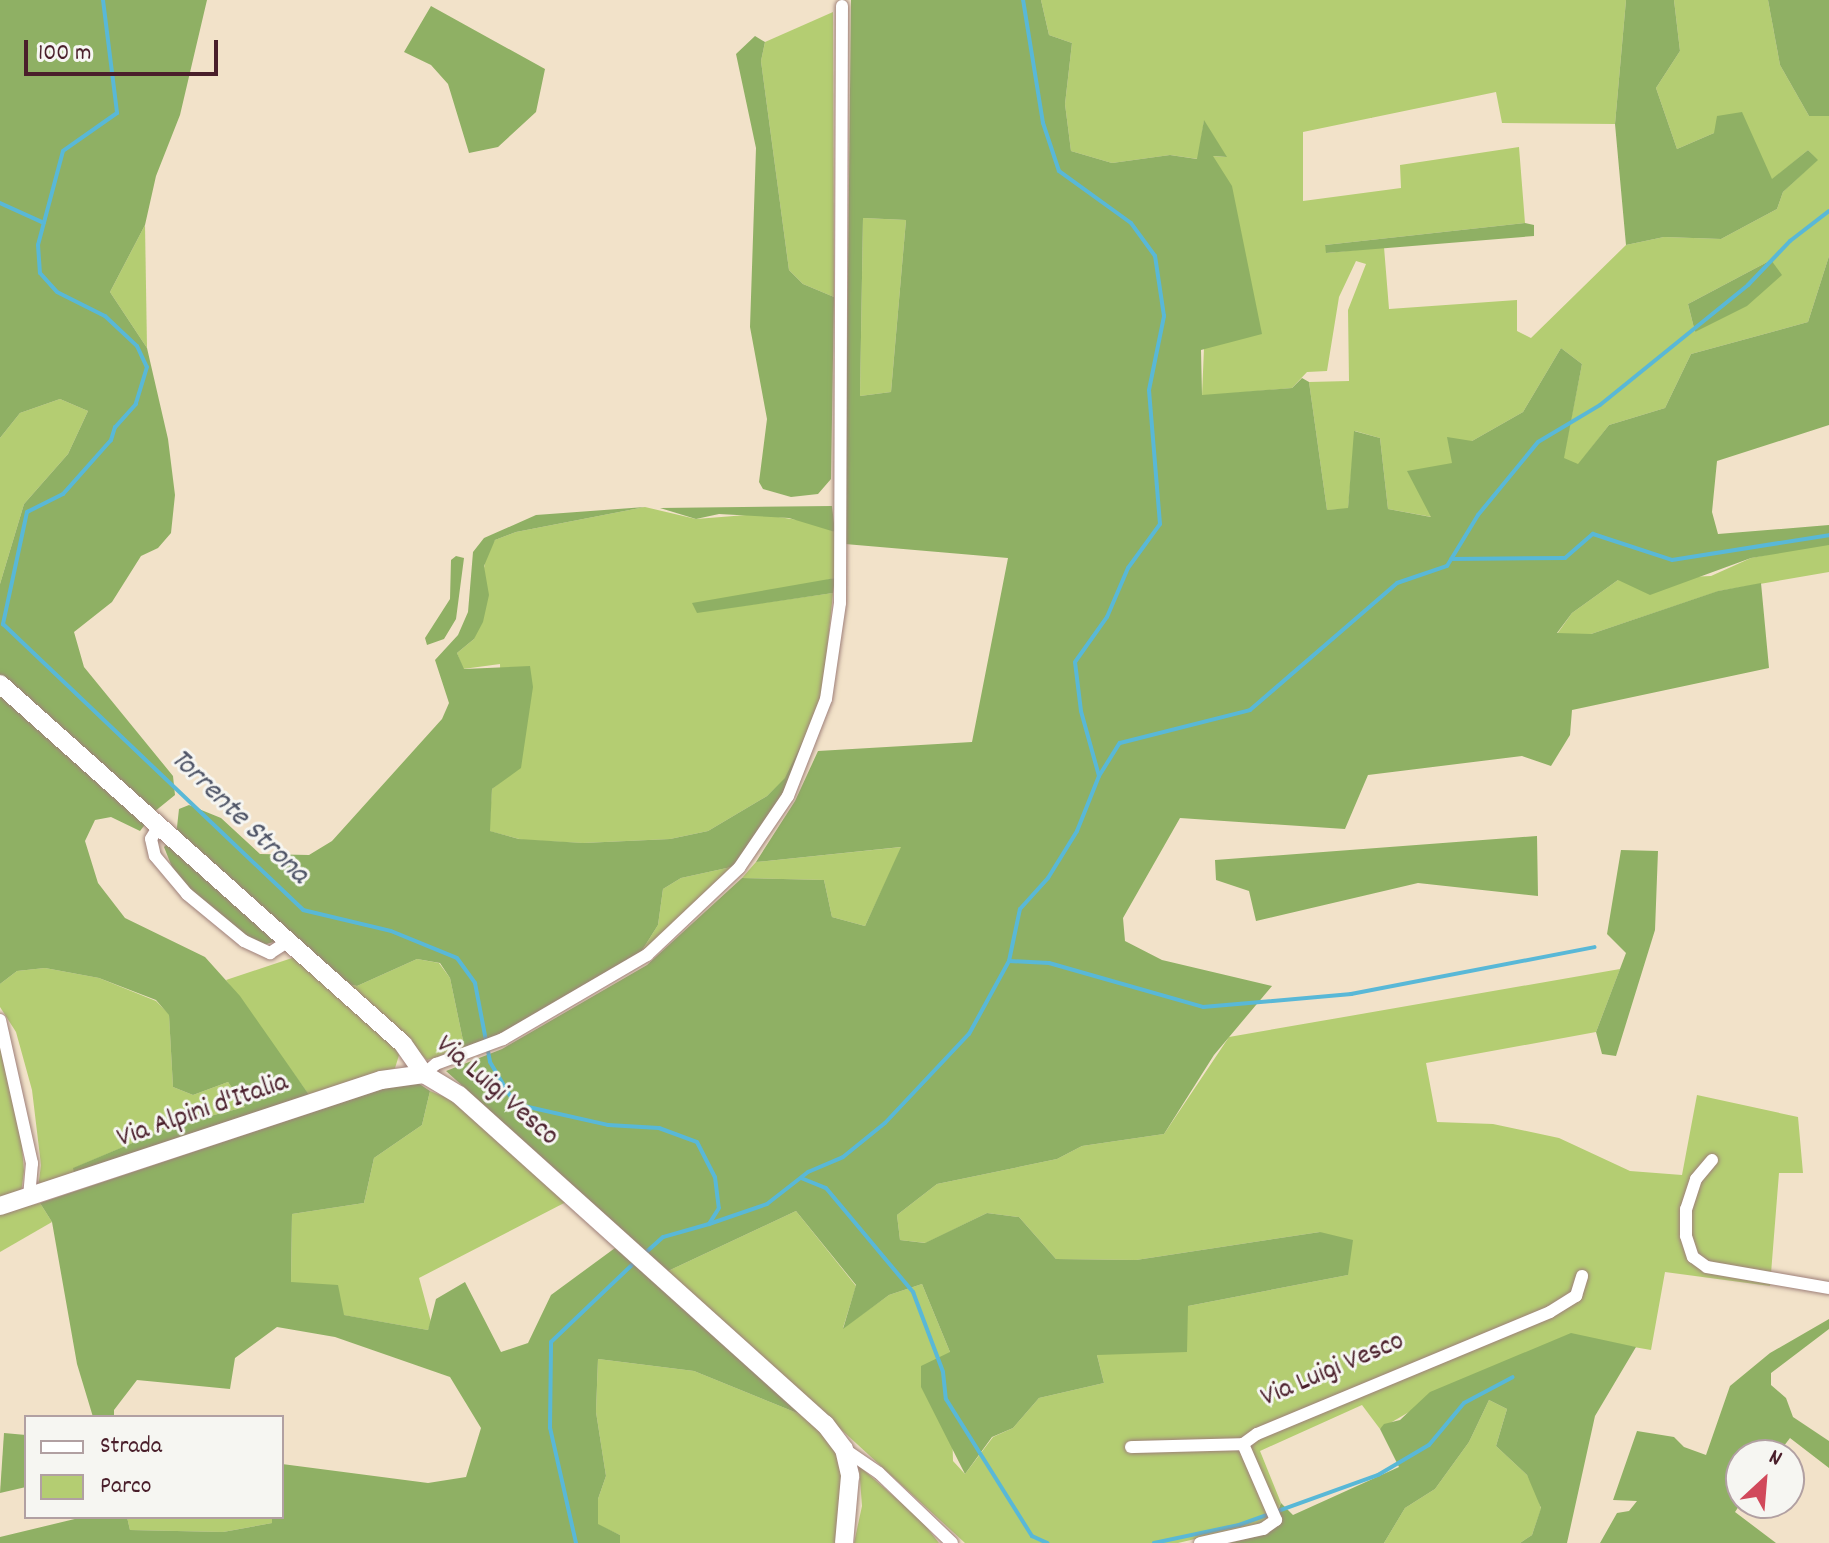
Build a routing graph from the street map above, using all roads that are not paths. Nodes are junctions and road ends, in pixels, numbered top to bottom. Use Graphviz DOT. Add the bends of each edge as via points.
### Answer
graph roads {
  1 [pos="842,6"];
  2 [pos="0,684"];
  3 [pos="159,826"];
  4 [pos="287,942"];
  5 [pos="0,1020"];
  6 [pos="424,1074"];
  7 [pos="1712,1160"];
  8 [pos="29,1197"];
  9 [pos="0,1206"];
  10 [pos="1582,1276"];
  11 [pos="1829,1288"];
  12 [pos="1243,1444"];
  13 [pos="1131,1447"];
  14 [pos="844,1449"];
  15 [pos="844,1543"];
  16 [pos="952,1543"];
  17 [pos="1200,1543"];
  1 -- 6 [label="street" via="840,603 826,699 788,796 739,868 647,955 503,1039 436,1064"];
  2 -- 3 [label="street, Via Luigi Vesco"];
  3 -- 4 [label="street, Via Luigi Vesco"];
  3 -- 4 [label="street" via="151,839 155,856 187,894 244,941 270,953"];
  4 -- 6 [label="street, Via Luigi Vesco" via="403,1044"];
  5 -- 8 [label="street" via="32,1163"];
  6 -- 8 [label="street, Via Alpini d'Italia" via="391,1077"];
  6 -- 14 [label="street, Via Luigi Vesco" via="459,1095 825,1424"];
  7 -- 11 [label="street" via="1696,1179 1686,1209 1693,1257 1707,1267"];
  8 -- 9 [label="street, Via Alpini d'Italia"];
  10 -- 12 [label="street, Via Luigi Vesco" via="1576,1296 1550,1312 1350,1393"];
  12 -- 13 [label="street"];
  12 -- 17 [label="street, Via Luigi Vesco" via="1276,1520 1263,1529"];
  14 -- 15 [label="street" via="851,1494"];
  14 -- 16 [label="street, Via Luigi Vesco" via="879,1473"];
}
